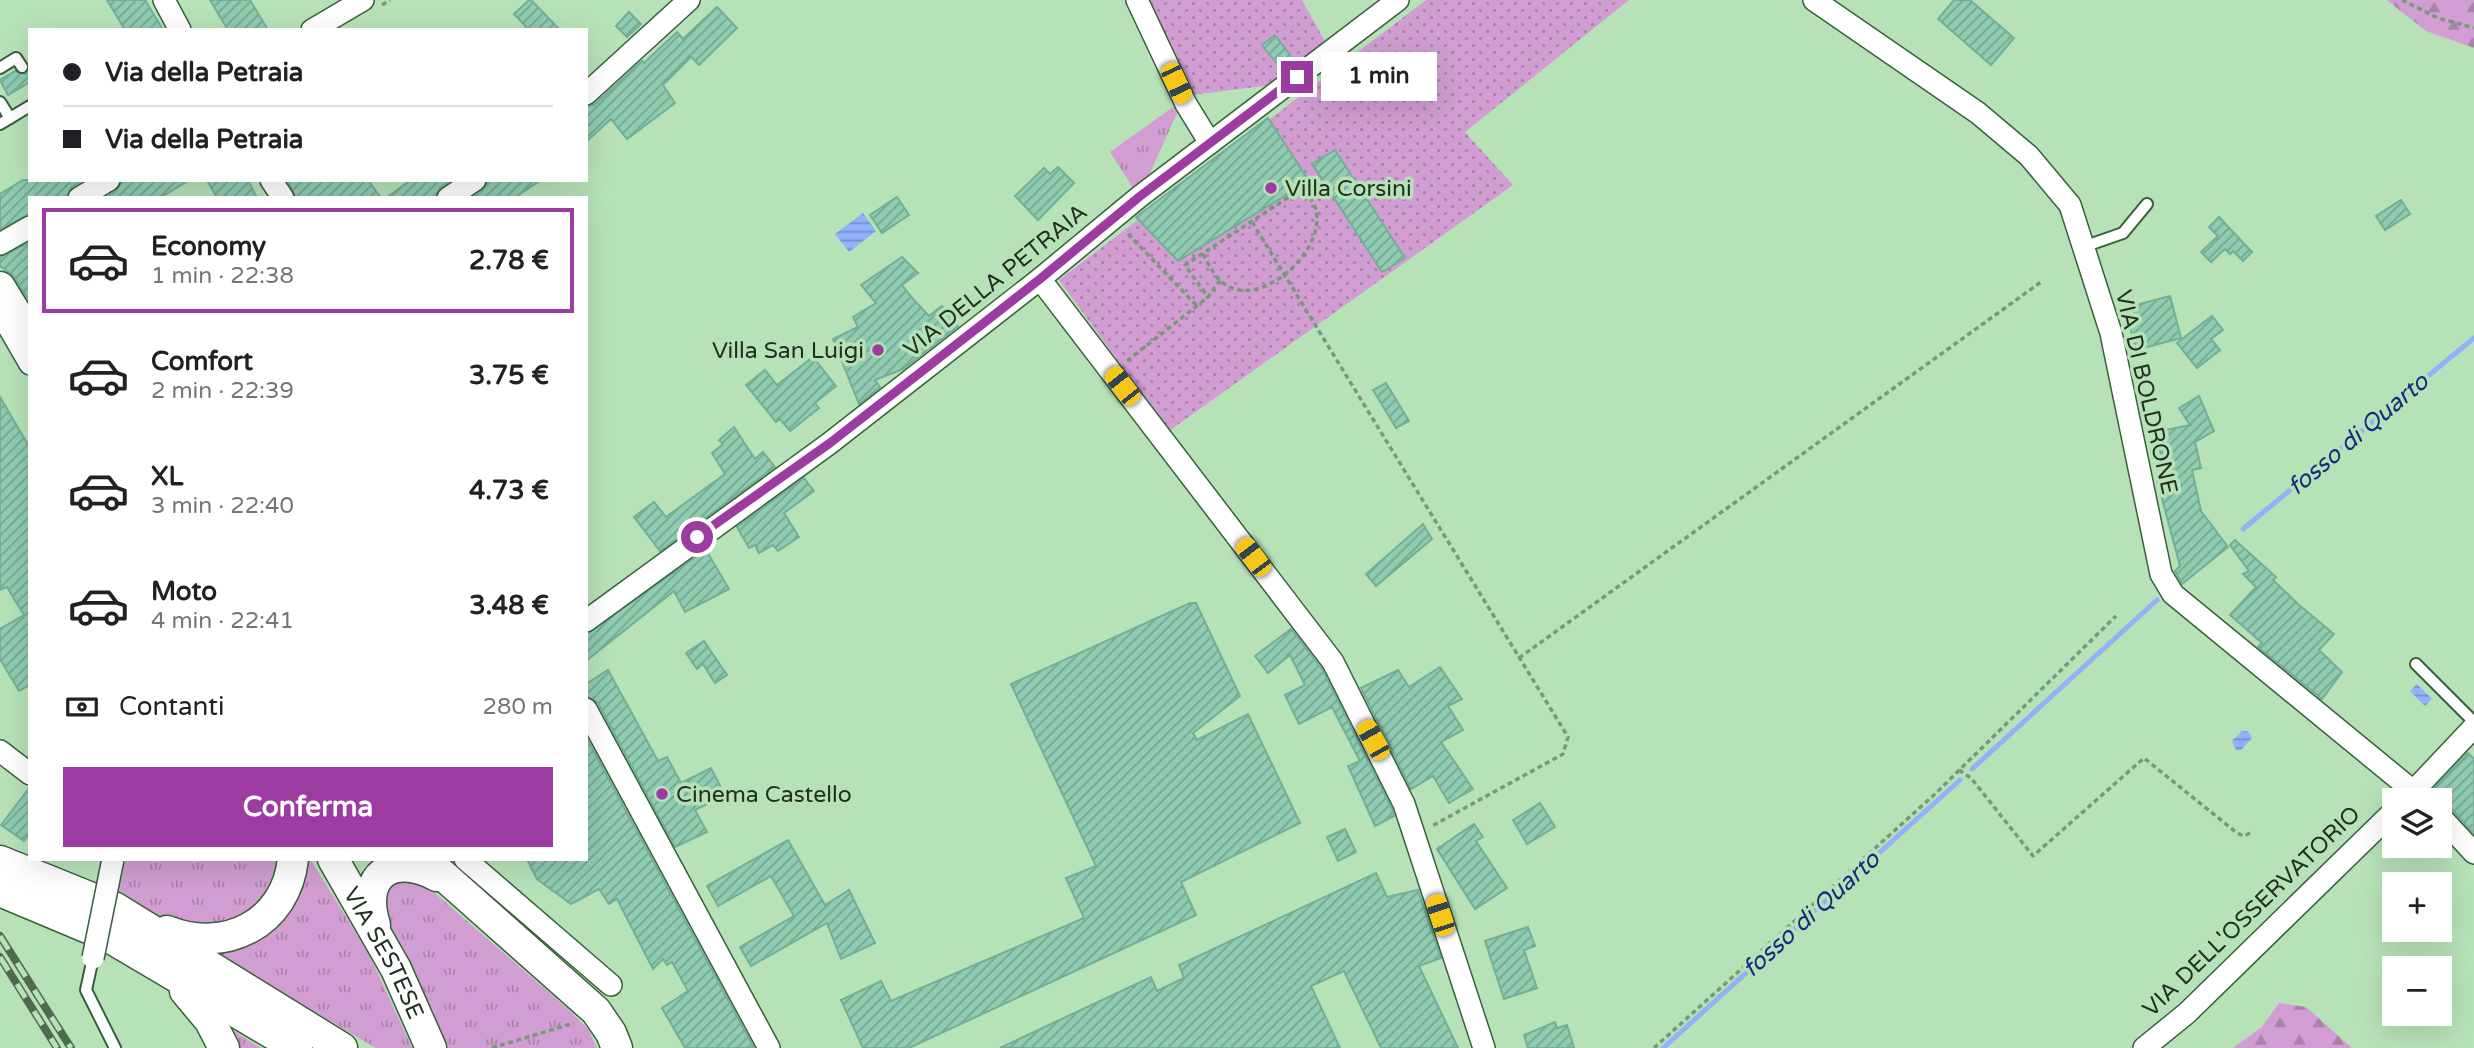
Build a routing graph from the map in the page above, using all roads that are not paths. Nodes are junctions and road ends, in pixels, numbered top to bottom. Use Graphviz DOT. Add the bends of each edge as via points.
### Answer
graph roads {
  1 [pos="164,0"];
  2 [pos="363,0"];
  3 [pos="689,0"];
  4 [pos="1137,0"];
  5 [pos="1398,0"];
  6 [pos="1814,0"];
  7 [pos="179,28"];
  8 [pos="315,28"];
  9 [pos="22,67"];
  10 [pos="0,68"];
  11 [pos="588,92"];
  12 [pos="0,102"];
  13 [pos="28,107"];
  14 [pos="5,121"];
  15 [pos="1210,143"];
  16 [pos="106,182"];
  17 [pos="472,182"];
  18 [pos="82,196"];
  19 [pos="451,196"];
  20 [pos="2147,204"];
  21 [pos="28,228"];
  22 [pos="0,244"];
  23 [pos="2083,247"];
  24 [pos="1040,279"];
  25 [pos="0,287"];
  26 [pos="0,313"];
  27 [pos="28,333"];
  28 [pos="28,361"];
  29 [pos="588,620"];
  30 [pos="2416,664"];
  31 [pos="588,713"];
  32 [pos="2474,725"];
  33 [pos="0,751"];
  34 [pos="28,772"];
  35 [pos="2405,788"];
  36 [pos="2422,788"];
  37 [pos="2382,823"];
  38 [pos="2452,829"];
  39 [pos="2474,853"];
  40 [pos="0,861"];
  41 [pos="113,861"];
  42 [pos="292,861"];
  43 [pos="334,861"];
  44 [pos="427,861"];
  45 [pos="459,872"];
  46 [pos="0,891"];
  47 [pos="104,924"];
  48 [pos="383,946"];
  49 [pos="165,970"];
  50 [pos="611,985"];
  51 [pos="115,1048"];
  52 [pos="224,1048"];
  53 [pos="297,1048"];
  54 [pos="342,1048"];
  55 [pos="431,1048"];
  56 [pos="617,1048"];
  57 [pos="769,1048"];
  58 [pos="1484,1048"];
  59 [pos="2144,1048"];
  1 -- 7 [label="street"];
  2 -- 8 [label="street"];
  3 -- 11 [label="street"];
  4 -- 15 [label="street" via="1186,104"];
  5 -- 15 [label="street, VIA DELLA PETRAIA"];
  6 -- 23 [label="street, VIA DI BOLDRONE" via="1978,113 2029,156 2070,205"];
  9 -- 10 [label="lane" via="16,58"];
  12 -- 14 [label="lane"];
  13 -- 14 [label="lane"];
  15 -- 24 [label="street, VIA DELLA PETRAIA"];
  16 -- 18 [label="street"];
  17 -- 19 [label="street"];
  20 -- 23 [label="lane" via="2123,233"];
  21 -- 22 [label="street"];
  23 -- 35 [label="street, VIA DI BOLDRONE" via="2111,333 2161,574 2174,594"];
  24 -- 29 [label="street, VIA DELLA PETRAIA" via="830,443"];
  24 -- 58 [label="street" via="1318,639 1393,776"];
  25 -- 27 [label="main road"];
  26 -- 28 [label="street"];
  30 -- 32 [label="lane"];
  31 -- 57 [label="street"];
  32 -- 36 [label="street"];
  33 -- 34 [label="street"];
  37 -- 59 [label="street, VIA DELL'OSSERVATORIO" via="2187,1013"];
  38 -- 39 [label="street"];
  40 -- 47 [label="main road"];
  41 -- 47 [label="street, bridge"];
  42 -- 47 [label="main road" via="285,890 271,912 229,938 195,940"];
  43 -- 48 [label="main road, VIA SESTESE"];
  44 -- 45 [label="main road"];
  45 -- 48 [label="main road" via="409,865 384,873 374,883 370,900"];
  45 -- 50 [label="street"];
  45 -- 56 [label="main road" via="596,1011"];
  46 -- 47 [label="main road"];
  47 -- 49 [label="main road"];
  47 -- 51 [label="lane" via="86,990"];
  47 -- 54 [label="main road"];
  48 -- 55 [label="main road, VIA SESTESE"];
  49 -- 52 [label="main road" via="197,1004"];
  49 -- 53 [label="main road"];
}
